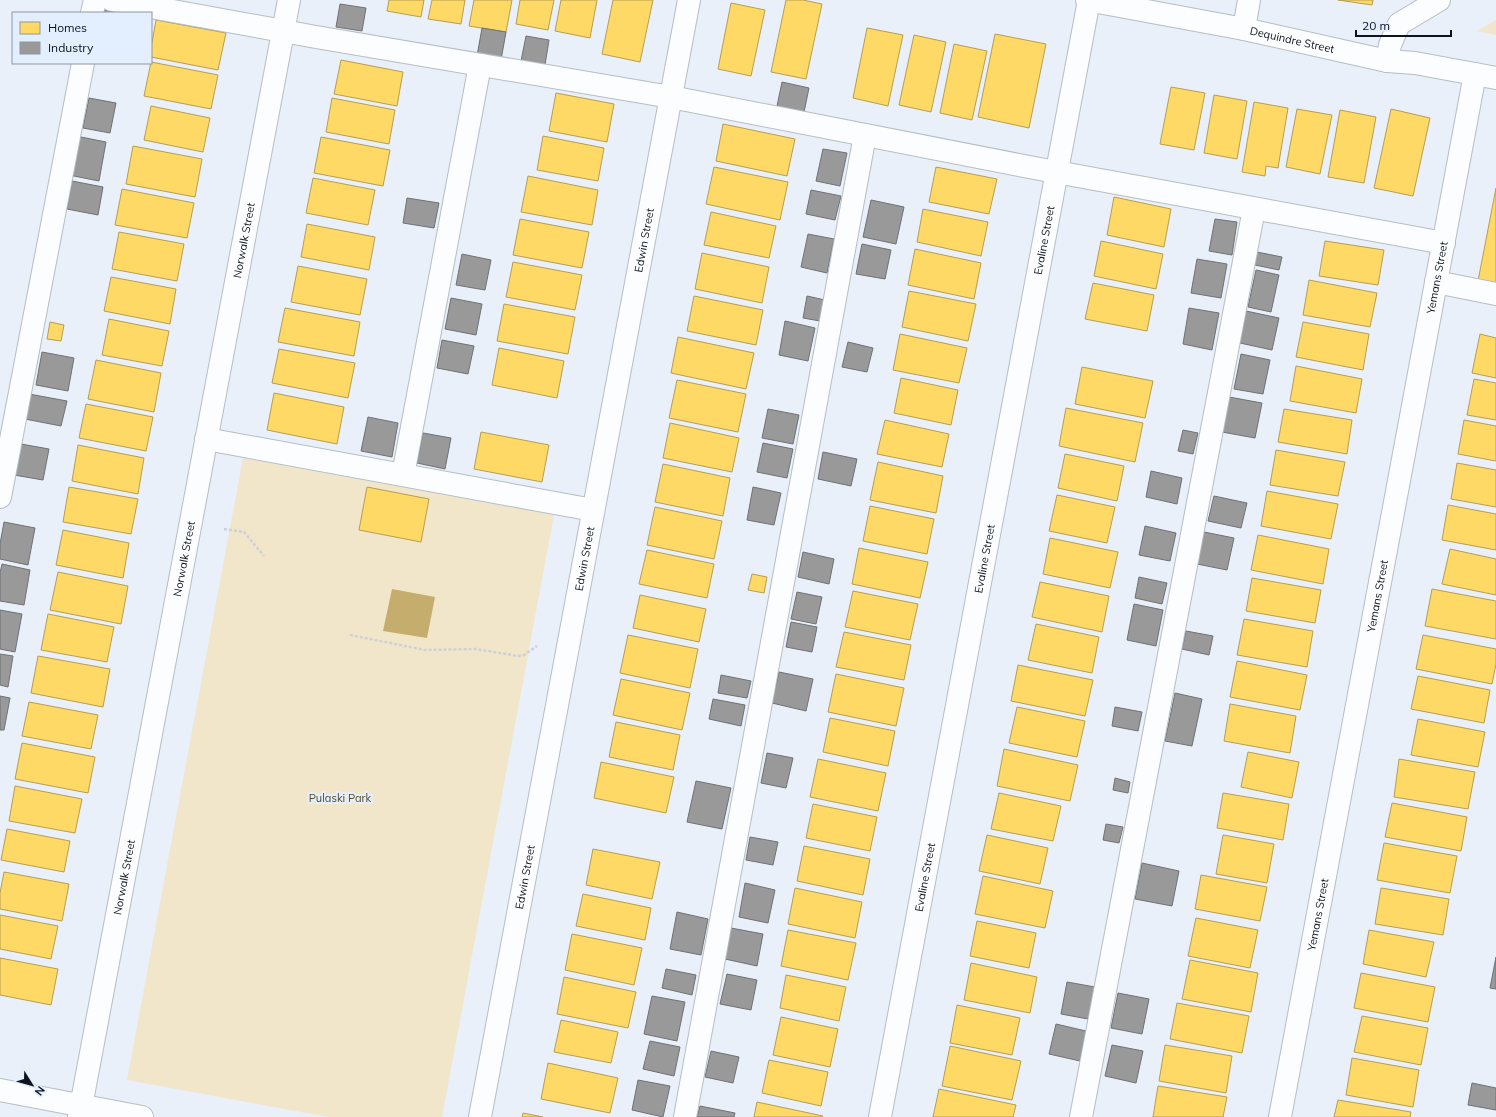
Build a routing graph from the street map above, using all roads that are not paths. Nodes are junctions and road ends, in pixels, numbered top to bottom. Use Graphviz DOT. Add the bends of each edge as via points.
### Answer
graph roads {
  1 [pos="94,0"];
  2 [pos="112,0"];
  3 [pos="289,0"];
  4 [pos="689,0"];
  5 [pos="1088,0"];
  6 [pos="1249,0"];
  7 [pos="1439,0"];
  8 [pos="92,12"];
  9 [pos="1244,29"];
  10 [pos="283,32"];
  11 [pos="1387,61"];
  12 [pos="82,64"];
  13 [pos="480,65"];
  14 [pos="1475,74"];
  15 [pos="1496,78"];
  16 [pos="671,97"];
  17 [pos="865,135"];
  18 [pos="1057,172"];
  19 [pos="1254,209"];
  20 [pos="1444,243"];
  21 [pos="1436,282"];
  22 [pos="1496,294"];
  23 [pos="206,439"];
  24 [pos="403,475"];
  25 [pos="0,496"];
  26 [pos="593,510"];
  27 [pos="0,1090"];
  28 [pos="80,1111"];
  29 [pos="142,1117"];
  30 [pos="480,1117"];
  31 [pos="685,1117"];
  32 [pos="880,1117"];
  33 [pos="1081,1117"];
  34 [pos="1280,1117"];
  1 -- 8 [label="street"];
  2 -- 10 [label="street"];
  3 -- 10 [label="street, Norwalk Street"];
  4 -- 16 [label="street, Edwin Street"];
  5 -- 9 [label="street, Dequindre Street"];
  5 -- 18 [label="street, Evaline Street"];
  6 -- 9 [label="street"];
  7 -- 11 [label="street" via="1399,24 1390,45"];
  9 -- 11 [label="street, Dequindre Street"];
  10 -- 13 [label="street"];
  10 -- 23 [label="street, Norwalk Street"];
  11 -- 14 [label="street, Dequindre Street" via="1415,63"];
  12 -- 25 [label="street"];
  13 -- 16 [label="street"];
  13 -- 24 [label="street"];
  14 -- 15 [label="street, Dequindre Street"];
  14 -- 20 [label="street, Yemans Street"];
  16 -- 17 [label="street"];
  16 -- 26 [label="street, Edwin Street"];
  17 -- 18 [label="street"];
  17 -- 31 [label="street"];
  18 -- 19 [label="street"];
  18 -- 32 [label="street, Evaline Street"];
  19 -- 20 [label="street"];
  19 -- 33 [label="street"];
  20 -- 21 [label="street, Yemans Street"];
  21 -- 22 [label="street"];
  21 -- 34 [label="street, Yemans Street"];
  23 -- 24 [label="street"];
  23 -- 28 [label="street, Norwalk Street"];
  24 -- 26 [label="street"];
  26 -- 30 [label="street, Edwin Street"];
  27 -- 28 [label="street"];
  28 -- 29 [label="street"];
}
